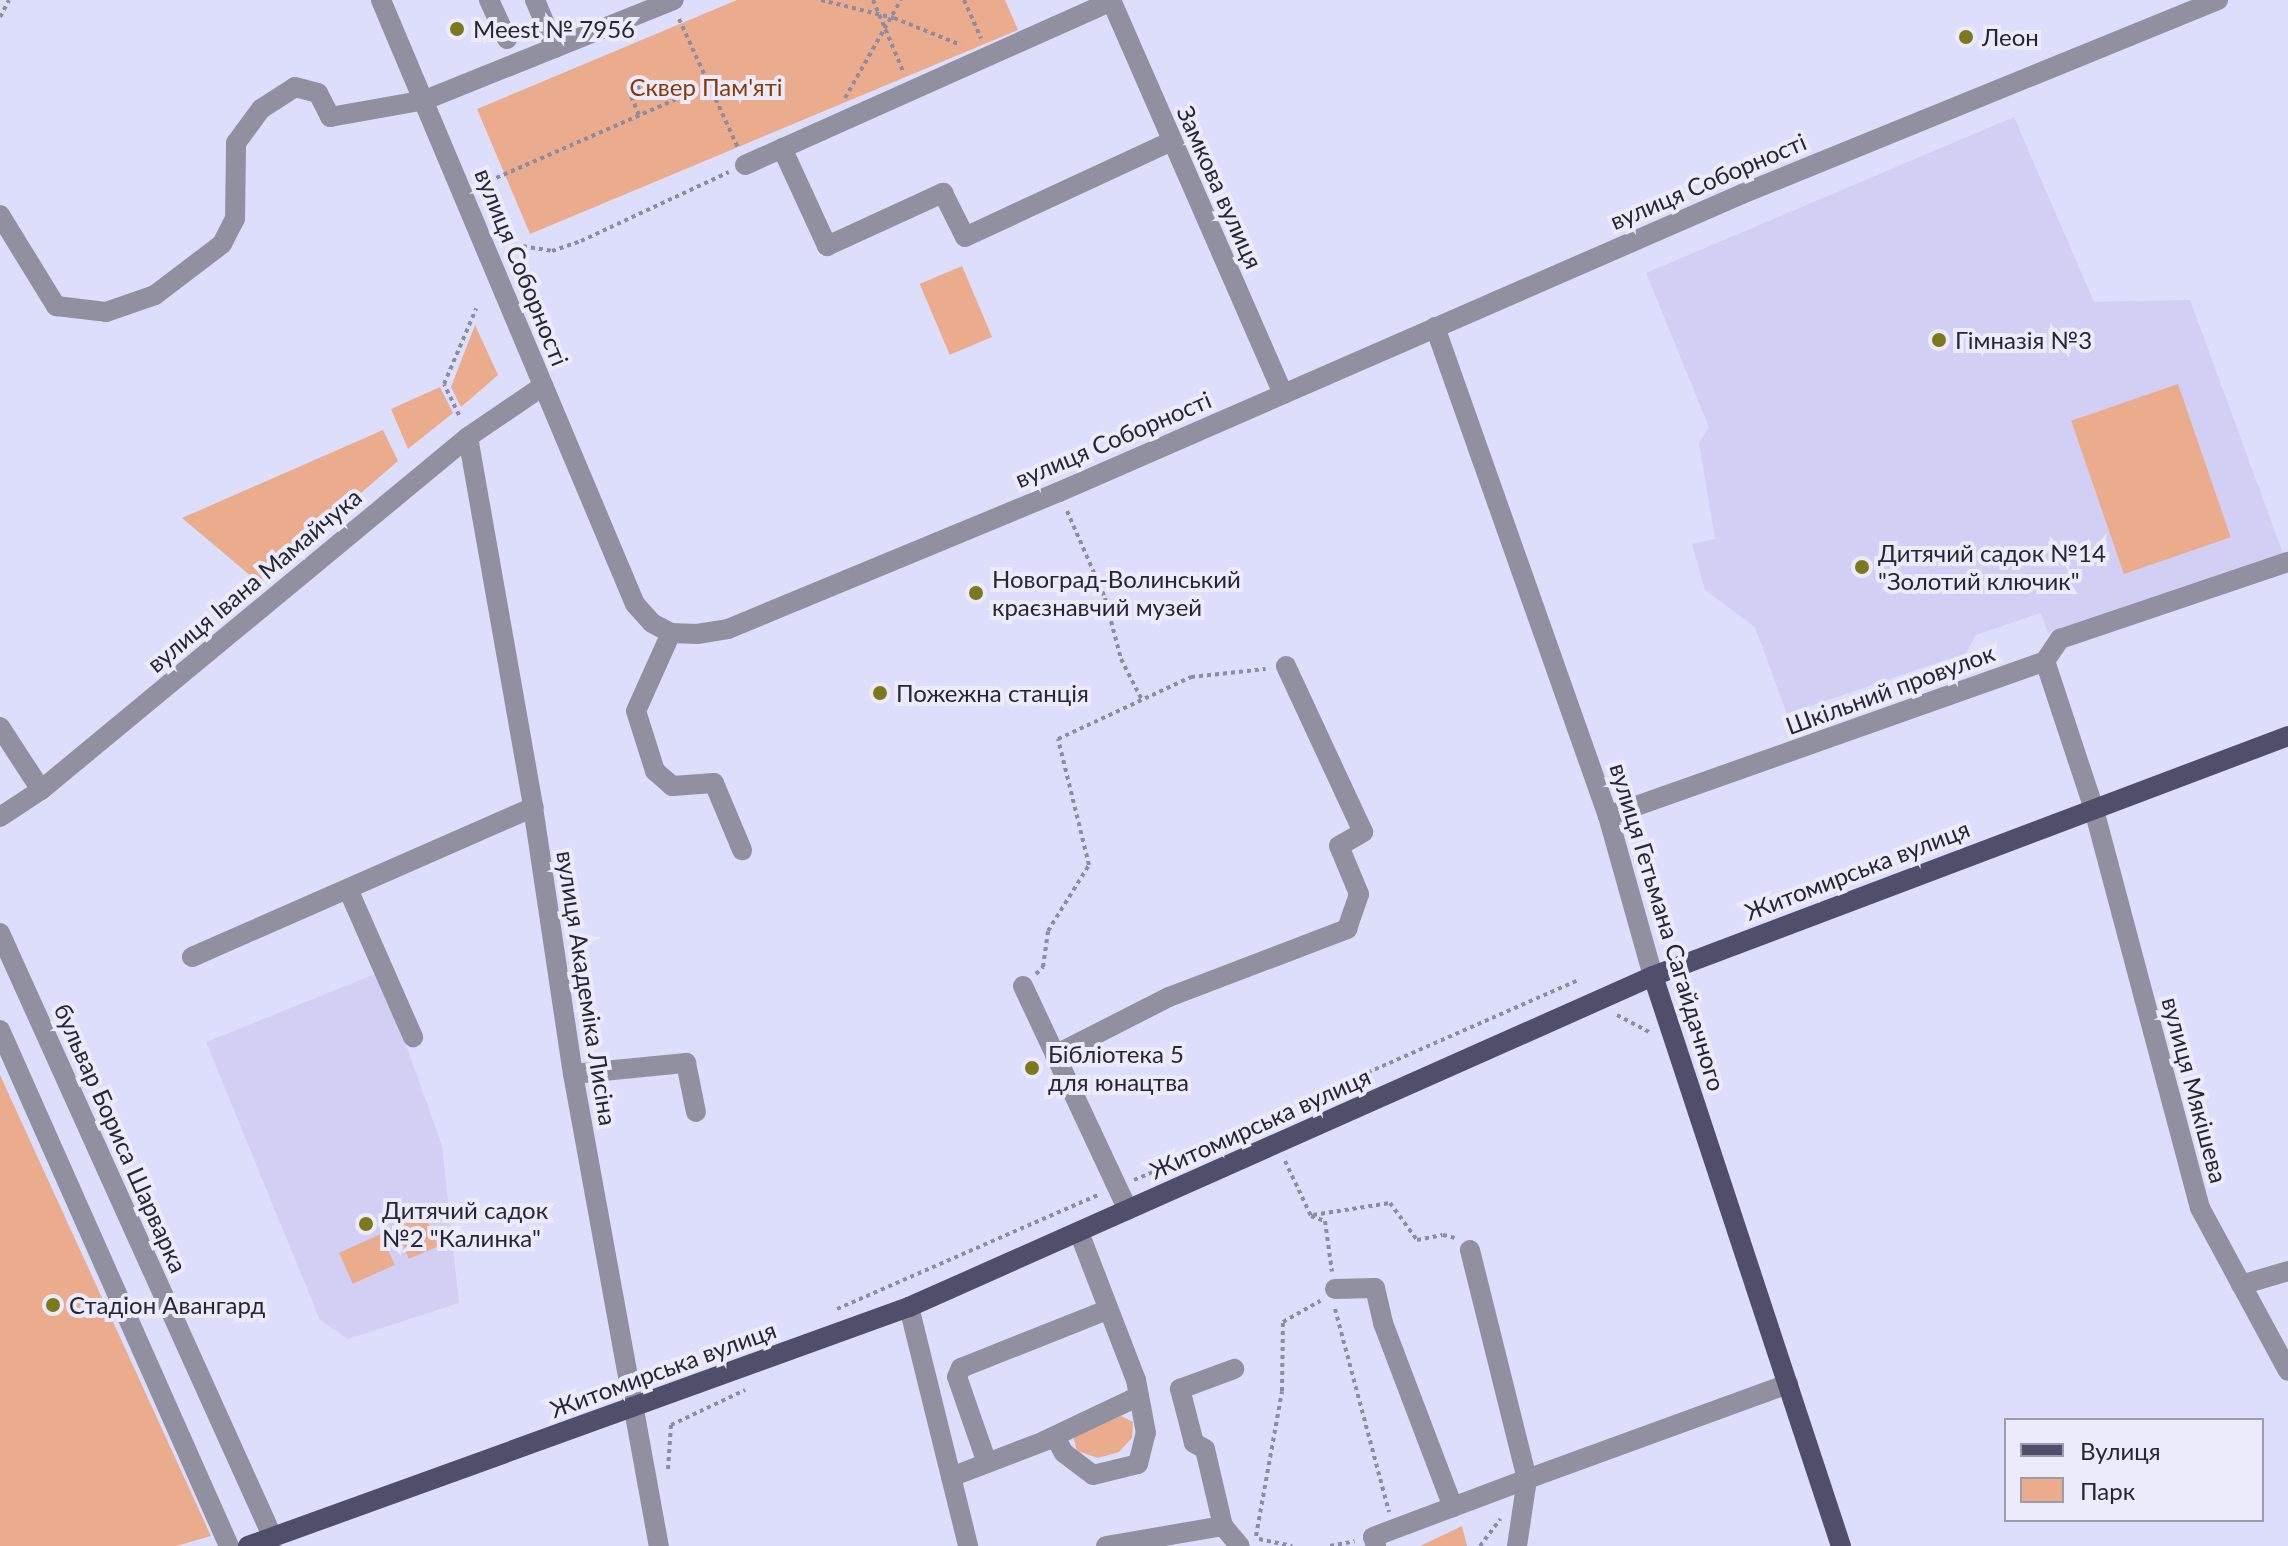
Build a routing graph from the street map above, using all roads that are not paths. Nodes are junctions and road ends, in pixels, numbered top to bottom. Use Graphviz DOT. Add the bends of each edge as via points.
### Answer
graph roads {
  1 [pos="381,0"];
  2 [pos="489,0"];
  3 [pos="535,0"];
  4 [pos="1111,0"];
  5 [pos="2218,0"];
  6 [pos="676,9"];
  7 [pos="507,39"];
  8 [pos="555,48"];
  9 [pos="425,100"];
  10 [pos="1172,141"];
  11 [pos="782,148"];
  12 [pos="745,165"];
  13 [pos="0,215"];
  14 [pos="1435,327"];
  15 [pos="543,386"];
  16 [pos="1283,394"];
  17 [pos="468,437"];
  18 [pos="2288,562"];
  19 [pos="671,633"];
  20 [pos="2045,661"];
  21 [pos="1286,666"];
  22 [pos="0,727"];
  23 [pos="2288,736"];
  24 [pos="41,790"];
  25 [pos="2093,806"];
  26 [pos="533,807"];
  27 [pos="1608,816"];
  28 [pos="0,817"];
  29 [pos="742,850"];
  30 [pos="348,889"];
  31 [pos="0,933"];
  32 [pos="192,957"];
  33 [pos="1653,976"];
  34 [pos="1023,986"];
  35 [pos="0,1030"];
  36 [pos="413,1037"];
  37 [pos="1055,1055"];
  38 [pos="573,1074"];
  39 [pos="696,1112"];
  40 [pos="1128,1210"];
  41 [pos="1079,1232"];
  42 [pos="1470,1250"];
  43 [pos="2288,1271"];
  44 [pos="2241,1285"];
  45 [pos="1335,1289"];
  46 [pos="1109,1299"];
  47 [pos="909,1307"];
  48 [pos="1234,1369"];
  49 [pos="2288,1371"];
  50 [pos="1788,1384"];
  51 [pos="1139,1396"];
  52 [pos="633,1408"];
  53 [pos="1055,1437"];
  54 [pos="987,1463"];
  55 [pos="951,1477"];
  56 [pos="1527,1479"];
  57 [pos="1453,1507"];
  58 [pos="1223,1526"];
  59 [pos="273,1538"];
  60 [pos="229,1546"];
  61 [pos="248,1546"];
  62 [pos="659,1546"];
  63 [pos="968,1546"];
  64 [pos="1106,1546"];
  65 [pos="1240,1546"];
  66 [pos="1376,1546"];
  67 [pos="1517,1546"];
  68 [pos="1841,1546"];
  1 -- 9 [label="street, вулиця Соборності"];
  2 -- 7 [label="street"];
  3 -- 8 [label="street"];
  4 -- 10 [label="street, Замкова вулиця"];
  4 -- 11 [label="street"];
  5 -- 14 [label="street, вулиця Соборності" via="1742,194"];
  6 -- 8 [label="street"];
  8 -- 9 [label="street"];
  9 -- 13 [label="street" via="330,117 318,93 295,87 261,109 236,143 235,219 222,244 155,295 106,312 56,306"];
  9 -- 15 [label="street, вулиця Соборності"];
  10 -- 11 [label="street" via="965,237 943,193 827,246"];
  10 -- 16 [label="street, Замкова вулиця"];
  11 -- 12 [label="street"];
  14 -- 16 [label="street, вулиця Соборності"];
  14 -- 27 [label="street, вулиця Гетьмана Сагайдачного"];
  15 -- 17 [label="street, вулиця Івана Мамайчука"];
  15 -- 19 [label="street, вулиця Соборності" via="635,604 652,623"];
  16 -- 19 [label="street, вулиця Соборності" via="728,629"];
  17 -- 24 [label="street, вулиця Івана Мамайчука"];
  17 -- 26 [label="street, вулиця Академіка Лисіна"];
  18 -- 20 [label="street" via="2060,639"];
  19 -- 29 [label="street" via="636,711 655,771 672,786 714,783"];
  20 -- 25 [label="street"];
  20 -- 27 [label="street, Шкільний провулок"];
  21 -- 37 [label="street" via="1363,832 1339,846 1359,894 1347,929 1169,997"];
  22 -- 24 [label="street"];
  23 -- 25 [label="main road, Житомирська вулиця"];
  24 -- 28 [label="street, вулиця Івана Мамайчука"];
  25 -- 33 [label="main road, Житомирська вулиця"];
  25 -- 44 [label="street, вулиця Мякішева" via="2200,1208"];
  26 -- 30 [label="street"];
  26 -- 38 [label="street, вулиця Академіка Лисіна"];
  27 -- 33 [label="street, вулиця Гетьмана Сагайдачного"];
  30 -- 32 [label="street"];
  30 -- 36 [label="street"];
  31 -- 59 [label="street, бульвар Бориса Шарварка"];
  33 -- 40 [label="main road, Житомирська вулиця"];
  33 -- 50 [label="main road, вулиця Гетьмана Сагайдачного"];
  34 -- 37 [label="street"];
  35 -- 60 [label="street"];
  37 -- 40 [label="street"];
  38 -- 39 [label="street" via="686,1063"];
  38 -- 52 [label="street, вулиця Академіка Лисіна"];
  40 -- 41 [label="main road, Житомирська вулиця"];
  41 -- 46 [label="street"];
  41 -- 47 [label="main road, Житомирська вулиця"];
  42 -- 56 [label="street"];
  43 -- 44 [label="street"];
  44 -- 49 [label="street, вулиця Мякішева"];
  45 -- 57 [label="street" via="1375,1288 1383,1323"];
  46 -- 51 [label="street"];
  46 -- 54 [label="street" via="961,1368 957,1377"];
  47 -- 52 [label="main road, Житомирська вулиця"];
  47 -- 55 [label="street"];
  48 -- 58 [label="street" via="1180,1389 1194,1443 1205,1449"];
  50 -- 56 [label="street"];
  50 -- 68 [label="main road, вулиця Гетьмана Сагайдачного"];
  51 -- 53 [label="street"];
  51 -- 53 [label="street" via="1146,1433 1138,1464 1093,1475 1064,1453"];
  52 -- 59 [label="main road, Житомирська вулиця"];
  52 -- 62 [label="street, вулиця Академіка Лисіна"];
  53 -- 54 [label="street"];
  54 -- 55 [label="street"];
  55 -- 63 [label="street"];
  56 -- 57 [label="street"];
  56 -- 67 [label="street"];
  57 -- 66 [label="street" via="1373,1537"];
  58 -- 64 [label="street"];
  58 -- 65 [label="street"];
  59 -- 61 [label="main road, Житомирська вулиця"];
}
